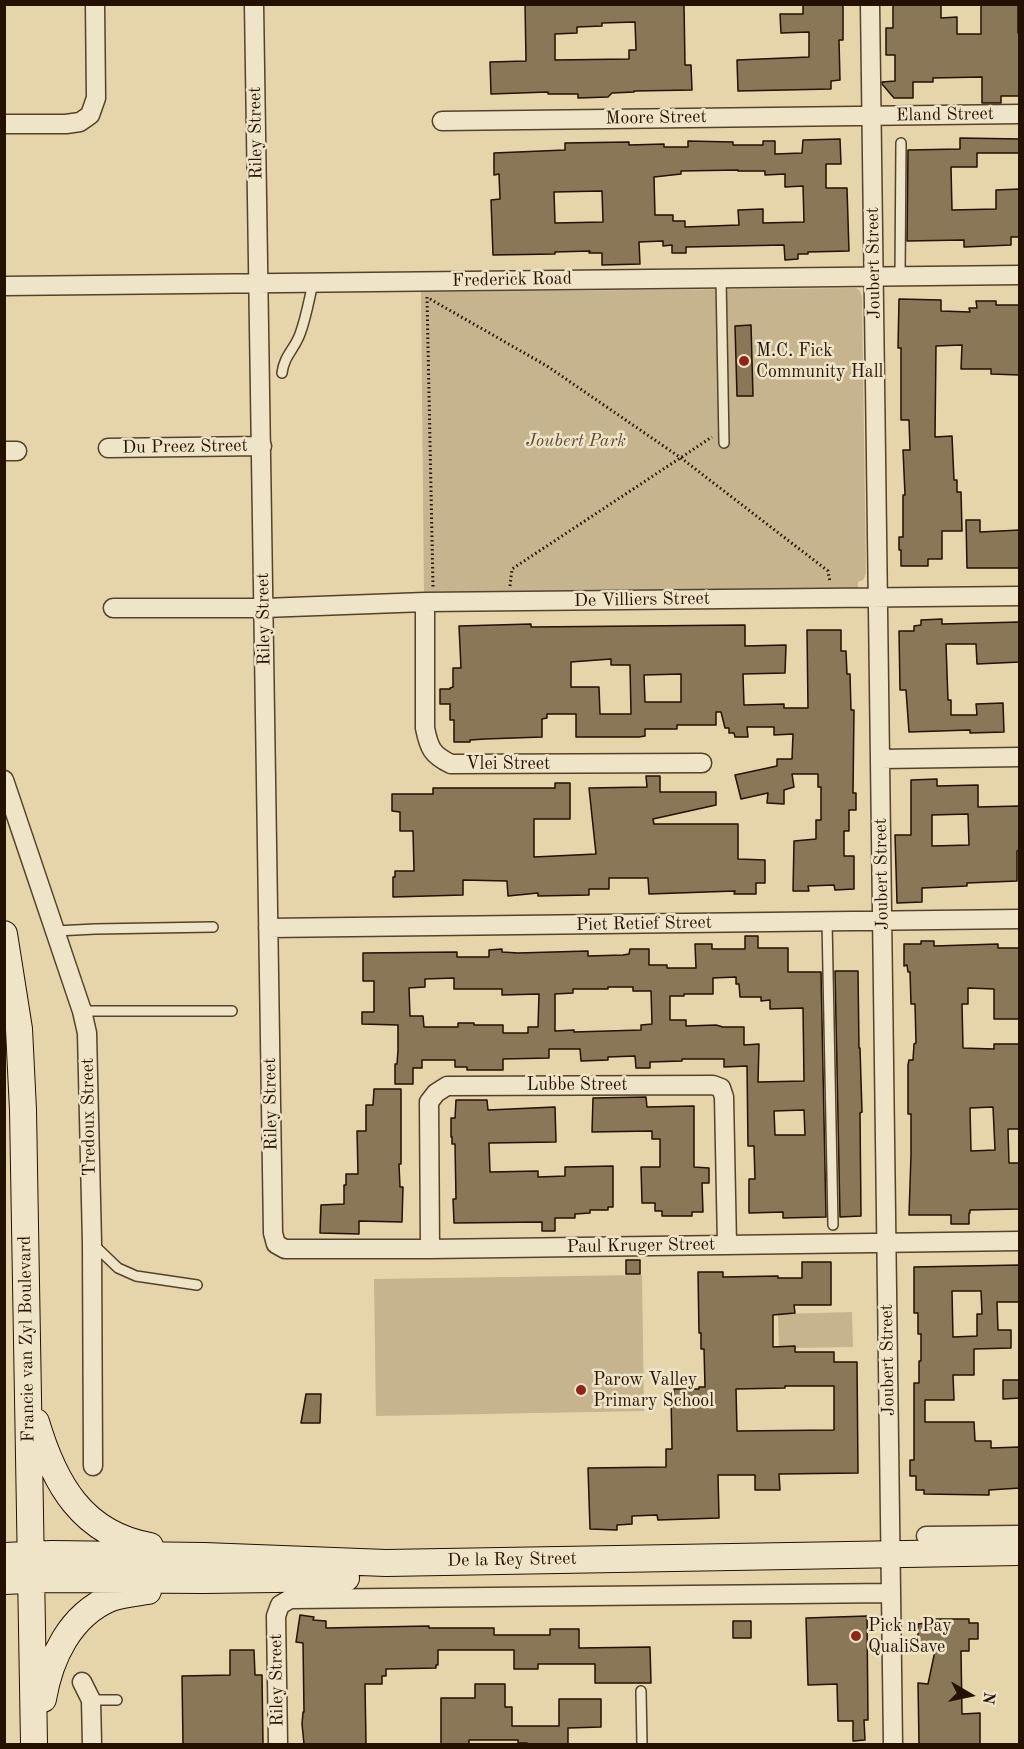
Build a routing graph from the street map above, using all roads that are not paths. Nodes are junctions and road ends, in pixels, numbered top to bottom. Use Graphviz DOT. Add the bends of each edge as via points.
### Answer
graph roads {
  1 [pos="95,4"];
  2 [pos="254,4"];
  3 [pos="870,4"];
  4 [pos="1020,114"];
  5 [pos="871,115"];
  6 [pos="442,121"];
  7 [pos="4,124"];
  8 [pos="901,143"];
  9 [pos="1020,275"];
  10 [pos="900,276"];
  11 [pos="874,277"];
  12 [pos="721,278"];
  13 [pos="313,283"];
  14 [pos="258,284"];
  15 [pos="4,286"];
  16 [pos="282,374"];
  17 [pos="724,443"];
  18 [pos="262,446"];
  19 [pos="108,448"];
  20 [pos="1020,596"];
  21 [pos="878,597"];
  22 [pos="425,602"];
  23 [pos="113,608"];
  24 [pos="264,608"];
  25 [pos="1020,757"];
  26 [pos="881,759"];
  27 [pos="702,763"];
  28 [pos="4,780"];
  29 [pos="1020,919"];
  30 [pos="883,920"];
  31 [pos="827,921"];
  32 [pos="213,927"];
  33 [pos="268,928"];
  34 [pos="56,931"];
  35 [pos="4,934"];
  36 [pos="82,1011"];
  37 [pos="232,1011"];
  38 [pos="833,1225"];
  39 [pos="273,1233"];
  40 [pos="1020,1240"];
  41 [pos="887,1242"];
  42 [pos="92,1243"];
  43 [pos="727,1245"];
  44 [pos="430,1249"];
  45 [pos="197,1285"];
  46 [pos="27,1384"];
  47 [pos="93,1466"];
  48 [pos="1020,1535"];
  49 [pos="926,1536"];
  50 [pos="1020,1552"];
  51 [pos="4,1556"];
  52 [pos="32,1568"];
  53 [pos="204,1568"];
  54 [pos="1020,1570"];
  55 [pos="891,1573"];
  56 [pos="4,1581"];
  57 [pos="276,1616"];
  58 [pos="82,1682"];
  59 [pos="641,1691"];
  60 [pos="91,1700"];
  61 [pos="117,1700"];
  62 [pos="34,1744"];
  63 [pos="38,1744"];
  64 [pos="92,1744"];
  65 [pos="278,1744"];
  66 [pos="642,1744"];
  67 [pos="893,1744"];
  1 -- 7 [label="street" via="96,98 90,115 80,122 66,124"];
  2 -- 14 [label="street, Riley Street"];
  3 -- 5 [label="street, Joubert Street"];
  4 -- 5 [label="street, Eland Street"];
  5 -- 6 [label="street, Moore Street"];
  5 -- 11 [label="street, Joubert Street"];
  8 -- 10 [label="lane"];
  9 -- 10 [label="street, Frederick Road"];
  10 -- 11 [label="street, Frederick Road"];
  11 -- 12 [label="street, Frederick Road"];
  11 -- 21 [label="street, Joubert Street"];
  12 -- 13 [label="street, Frederick Road"];
  12 -- 17 [label="lane"];
  13 -- 14 [label="street, Frederick Road"];
  13 -- 16 [label="lane" via="300,335 286,356"];
  14 -- 15 [label="street, Frederick Road"];
  14 -- 18 [label="street, Riley Street"];
  18 -- 19 [label="street, Du Preez Street"];
  18 -- 24 [label="street, Riley Street"];
  20 -- 21 [label="street, De Villiers Street"];
  21 -- 22 [label="street, De Villiers Street"];
  21 -- 26 [label="street, Joubert Street"];
  22 -- 24 [label="street, De Villiers Street"];
  22 -- 27 [label="street, Vlei Street" via="425,728 429,747 439,758 451,764"];
  23 -- 24 [label="street, De Villiers Street"];
  24 -- 33 [label="street, Riley Street"];
  25 -- 26 [label="street"];
  26 -- 30 [label="street, Joubert Street"];
  28 -- 34 [label="street, Tredoux Street"];
  29 -- 30 [label="street, Piet Retief Street"];
  30 -- 31 [label="street, Piet Retief Street"];
  30 -- 41 [label="street, Joubert Street"];
  31 -- 33 [label="street, Piet Retief Street"];
  31 -- 38 [label="lane"];
  32 -- 34 [label="lane"];
  33 -- 39 [label="street, Riley Street"];
  34 -- 36 [label="street, Tredoux Street"];
  35 -- 46 [label="main road, Francie van Zyl Boulevard" via="19,1029"];
  36 -- 37 [label="lane"];
  36 -- 42 [label="street, Tredoux Street" via="87,1033"];
  39 -- 44 [label="street, Paul Kruger Street" via="276,1244 285,1249"];
  40 -- 41 [label="street, Paul Kruger Street"];
  41 -- 43 [label="street, Paul Kruger Street"];
  41 -- 55 [label="street, Joubert Street"];
  42 -- 45 [label="lane" via="118,1268 136,1276"];
  42 -- 47 [label="street, Tredoux Street"];
  43 -- 44 [label="street, Paul Kruger Street"];
  43 -- 44 [label="street, Lubbe Street" via="721,1088 713,1084 447,1086 429,1102"];
  46 -- 52 [label="main road, Francie van Zyl Boulevard"];
  46 -- 53 [label="main road" via="32,1410 56,1476 85,1515 119,1538"];
  48 -- 49 [label="street"];
  50 -- 55 [label="main road, De la Rey Street"];
  51 -- 52 [label="main road, De la Rey Street"];
  52 -- 53 [label="main road, De la Rey Street"];
  52 -- 56 [label="main road, De la Rey Street"];
  52 -- 62 [label="main road, Francie van Zyl Boulevard"];
  53 -- 55 [label="main road, De la Rey Street" via="386,1563"];
  53 -- 63 [label="main road" via="111,1598 76,1623 59,1648 47,1677"];
  54 -- 55 [label="main road, De la Rey Street"];
  55 -- 57 [label="street, De la Rey Street" via="296,1599 284,1602"];
  55 -- 67 [label="street, Joubert Street"];
  57 -- 65 [label="street, Riley Street"];
  58 -- 60 [label="street"];
  59 -- 66 [label="lane"];
  60 -- 61 [label="lane"];
  60 -- 64 [label="street"];
}
